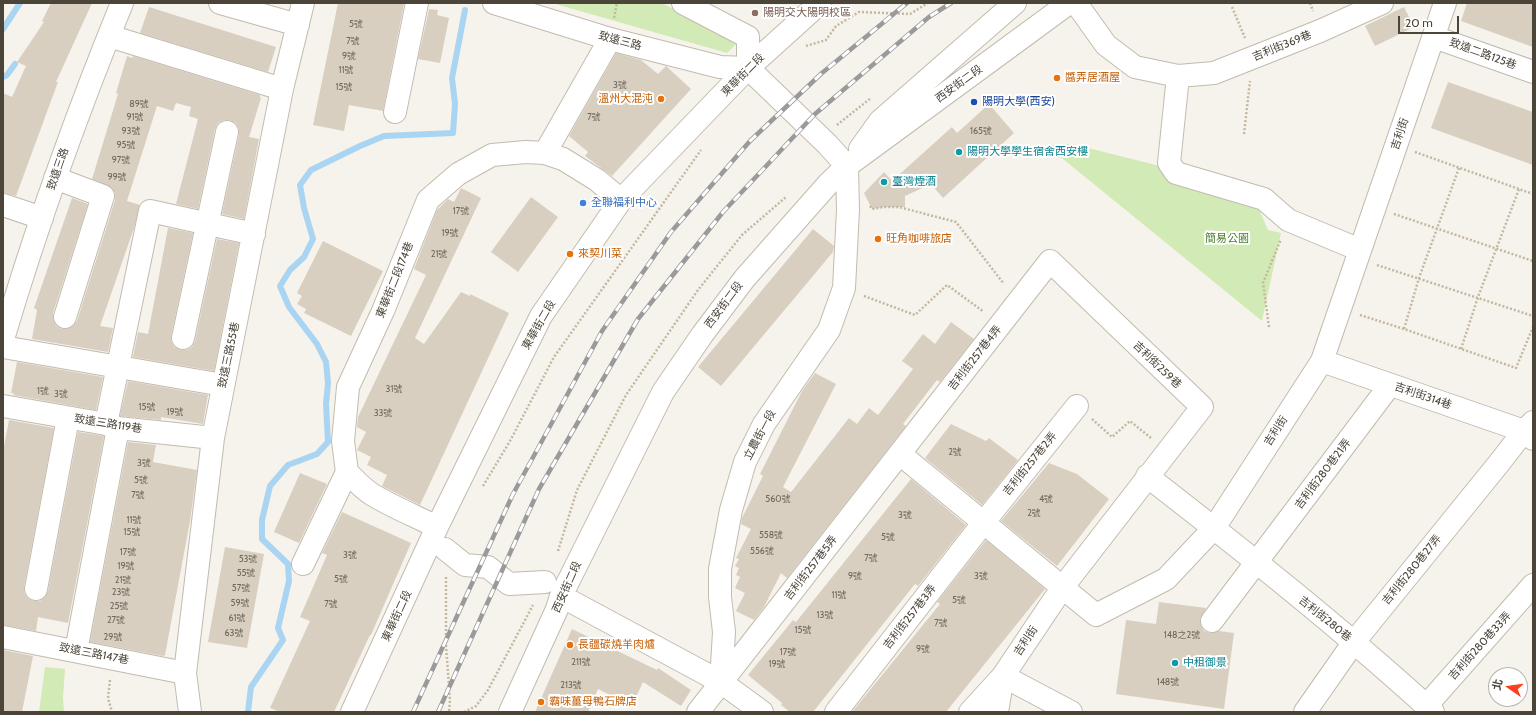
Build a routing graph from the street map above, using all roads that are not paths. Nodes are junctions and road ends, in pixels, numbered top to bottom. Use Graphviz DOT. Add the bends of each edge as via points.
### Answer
graph roads {
  1 [pos="122,3"];
  2 [pos="220,3"];
  3 [pos="303,3"];
  4 [pos="417,3"];
  5 [pos="494,3"];
  6 [pos="683,3"];
  7 [pos="820,3"];
  8 [pos="1015,3"];
  9 [pos="1069,3"];
  10 [pos="1076,3"];
  11 [pos="1382,3"];
  12 [pos="1445,3"];
  13 [pos="298,25"];
  14 [pos="109,36"];
  15 [pos="1434,37"];
  16 [pos="610,39"];
  17 [pos="748,68"];
  18 [pos="1533,72"];
  19 [pos="1178,76"];
  20 [pos="282,89"];
  21 [pos="395,112"];
  22 [pos="227,132"];
  23 [pos="545,153"];
  24 [pos="847,166"];
  25 [pos="55,178"];
  26 [pos="621,200"];
  27 [pos="3,205"];
  28 [pos="42,218"];
  29 [pos="207,224"];
  30 [pos="254,234"];
  31 [pos="1359,254"];
  32 [pos="1050,261"];
  33 [pos="65,317"];
  34 [pos="3,338"];
  35 [pos="183,338"];
  36 [pos="3,348"];
  37 [pos="1322,361"];
  38 [pos="118,366"];
  39 [pos="1390,384"];
  40 [pos="223,385"];
  41 [pos="3,406"];
  42 [pos="1076,406"];
  43 [pos="68,418"];
  44 [pos="112,426"];
  45 [pos="1530,431"];
  46 [pos="213,438"];
  47 [pos="900,454"];
  48 [pos="347,472"];
  49 [pos="1147,476"];
  50 [pos="984,522"];
  51 [pos="437,527"];
  52 [pos="1214,528"];
  53 [pos="445,549"];
  54 [pos="1256,562"];
  55 [pos="303,564"];
  56 [pos="545,582"];
  57 [pos="1533,585"];
  58 [pos="1062,588"];
  59 [pos="36,589"];
  60 [pos="561,596"];
  61 [pos="1212,621"];
  62 [pos="3,637"];
  63 [pos="1354,642"];
  64 [pos="76,650"];
  65 [pos="185,673"];
  66 [pos="1003,676"];
  67 [pos="721,682"];
  68 [pos="1430,709"];
  69 [pos="190,712"];
  70 [pos="352,712"];
  71 [pos="510,712"];
  72 [pos="698,712"];
  73 [pos="762,712"];
  74 [pos="836,712"];
  75 [pos="970,712"];
  76 [pos="997,712"];
  77 [pos="1071,712"];
  78 [pos="1305,712"];
  1 -- 14 [label="street, 致遠三路"];
  2 -- 13 [label="street"];
  3 -- 13 [label="street, 致遠三路55巷"];
  4 -- 21 [label="street"];
  5 -- 16 [label="street, 致遠三路"];
  6 -- 17 [label="street" via="748,37"];
  7 -- 17 [label="street, 東華街二段"];
  8 -- 24 [label="street" via="880,121"];
  9 -- 24 [label="street, 西安街二段"];
  10 -- 19 [label="street, 吉利街369巷" via="1106,45 1135,67"];
  11 -- 19 [label="street, 吉利街369巷" via="1214,73"];
  12 -- 15 [label="street, 吉利街"];
  13 -- 20 [label="street, 致遠三路55巷"];
  14 -- 20 [label="street"];
  14 -- 25 [label="street, 致遠三路"];
  15 -- 18 [label="street, 致遠二路125巷"];
  15 -- 31 [label="street, 吉利街"];
  16 -- 17 [label="street, 致遠三路" via="720,67"];
  16 -- 23 [label="street"];
  17 -- 24 [label="street"];
  17 -- 26 [label="street, 東華街二段"];
  19 -- 31 [label="street" via="1169,163 1176,173 1264,199 1288,220"];
  20 -- 30 [label="street, 致遠三路55巷"];
  22 -- 29 [label="street"];
  23 -- 26 [label="street, 東華街二段174巷" via="563,159 597,180"];
  23 -- 48 [label="street, 東華街二段174巷" via="492,155 458,174 428,200 383,311 348,386 343,441"];
  24 -- 60 [label="street, 西安街二段" via="745,278 663,392"];
  24 -- 67 [label="street, 立農街一段" via="848,210 844,288 829,330 764,424 745,462 731,510 720,569 724,632"];
  25 -- 28 [label="street, 致遠三路"];
  25 -- 33 [label="street" via="103,196"];
  26 -- 51 [label="street, 東華街二段" via="541,316"];
  27 -- 28 [label="street"];
  28 -- 34 [label="street, 致遠三路"];
  29 -- 30 [label="street"];
  29 -- 35 [label="street"];
  29 -- 38 [label="street" via="150,211"];
  30 -- 40 [label="street, 致遠三路55巷"];
  31 -- 37 [label="street, 吉利街"];
  32 -- 47 [label="street, 吉利街257巷4弄"];
  32 -- 49 [label="street, 吉利街259巷" via="1202,407"];
  36 -- 38 [label="street"];
  37 -- 39 [label="street, 吉利街314巷"];
  37 -- 52 [label="street, 吉利街"];
  38 -- 40 [label="street"];
  38 -- 44 [label="street"];
  39 -- 45 [label="street, 吉利街314巷"];
  39 -- 54 [label="street, 吉利街280巷21弄"];
  40 -- 46 [label="street, 致遠三路55巷"];
  41 -- 43 [label="street, 致遠三路119巷"];
  42 -- 50 [label="street, 吉利街257巷2弄"];
  43 -- 44 [label="street, 致遠三路119巷"];
  43 -- 59 [label="street"];
  44 -- 46 [label="street, 致遠三路119巷"];
  44 -- 64 [label="street"];
  45 -- 63 [label="street, 吉利街280巷27弄" via="1500,462"];
  46 -- 65 [label="street, 致遠三路55巷"];
  47 -- 50 [label="street"];
  47 -- 67 [label="street, 吉利街257巷5弄"];
  48 -- 51 [label="street" via="371,494"];
  48 -- 55 [label="street"];
  49 -- 52 [label="street"];
  49 -- 58 [label="street, 吉利街259巷"];
  50 -- 58 [label="street"];
  50 -- 74 [label="street, 吉利街257巷3弄"];
  51 -- 70 [label="street, 東華街二段"];
  52 -- 54 [label="street, 吉利街280巷"];
  52 -- 58 [label="street, 吉利街" via="1166,579 1096,615"];
  53 -- 56 [label="street" via="465,565 488,567 509,584"];
  54 -- 61 [label="street, 吉利街280巷21弄"];
  54 -- 63 [label="street, 吉利街280巷"];
  57 -- 68 [label="street, 吉利街280巷33弄"];
  58 -- 66 [label="street, 吉利街"];
  60 -- 67 [label="street"];
  60 -- 71 [label="street, 西安街二段"];
  62 -- 64 [label="street, 致遠三路147巷"];
  63 -- 68 [label="street, 吉利街280巷"];
  63 -- 78 [label="street, 吉利街280巷27弄"];
  64 -- 65 [label="street, 致遠三路147巷"];
  65 -- 69 [label="street, 致遠三路55巷"];
  66 -- 75 [label="street, 吉利街"];
  66 -- 76 [label="street"];
  66 -- 77 [label="street"];
  67 -- 72 [label="street"];
  67 -- 73 [label="street"];
}
